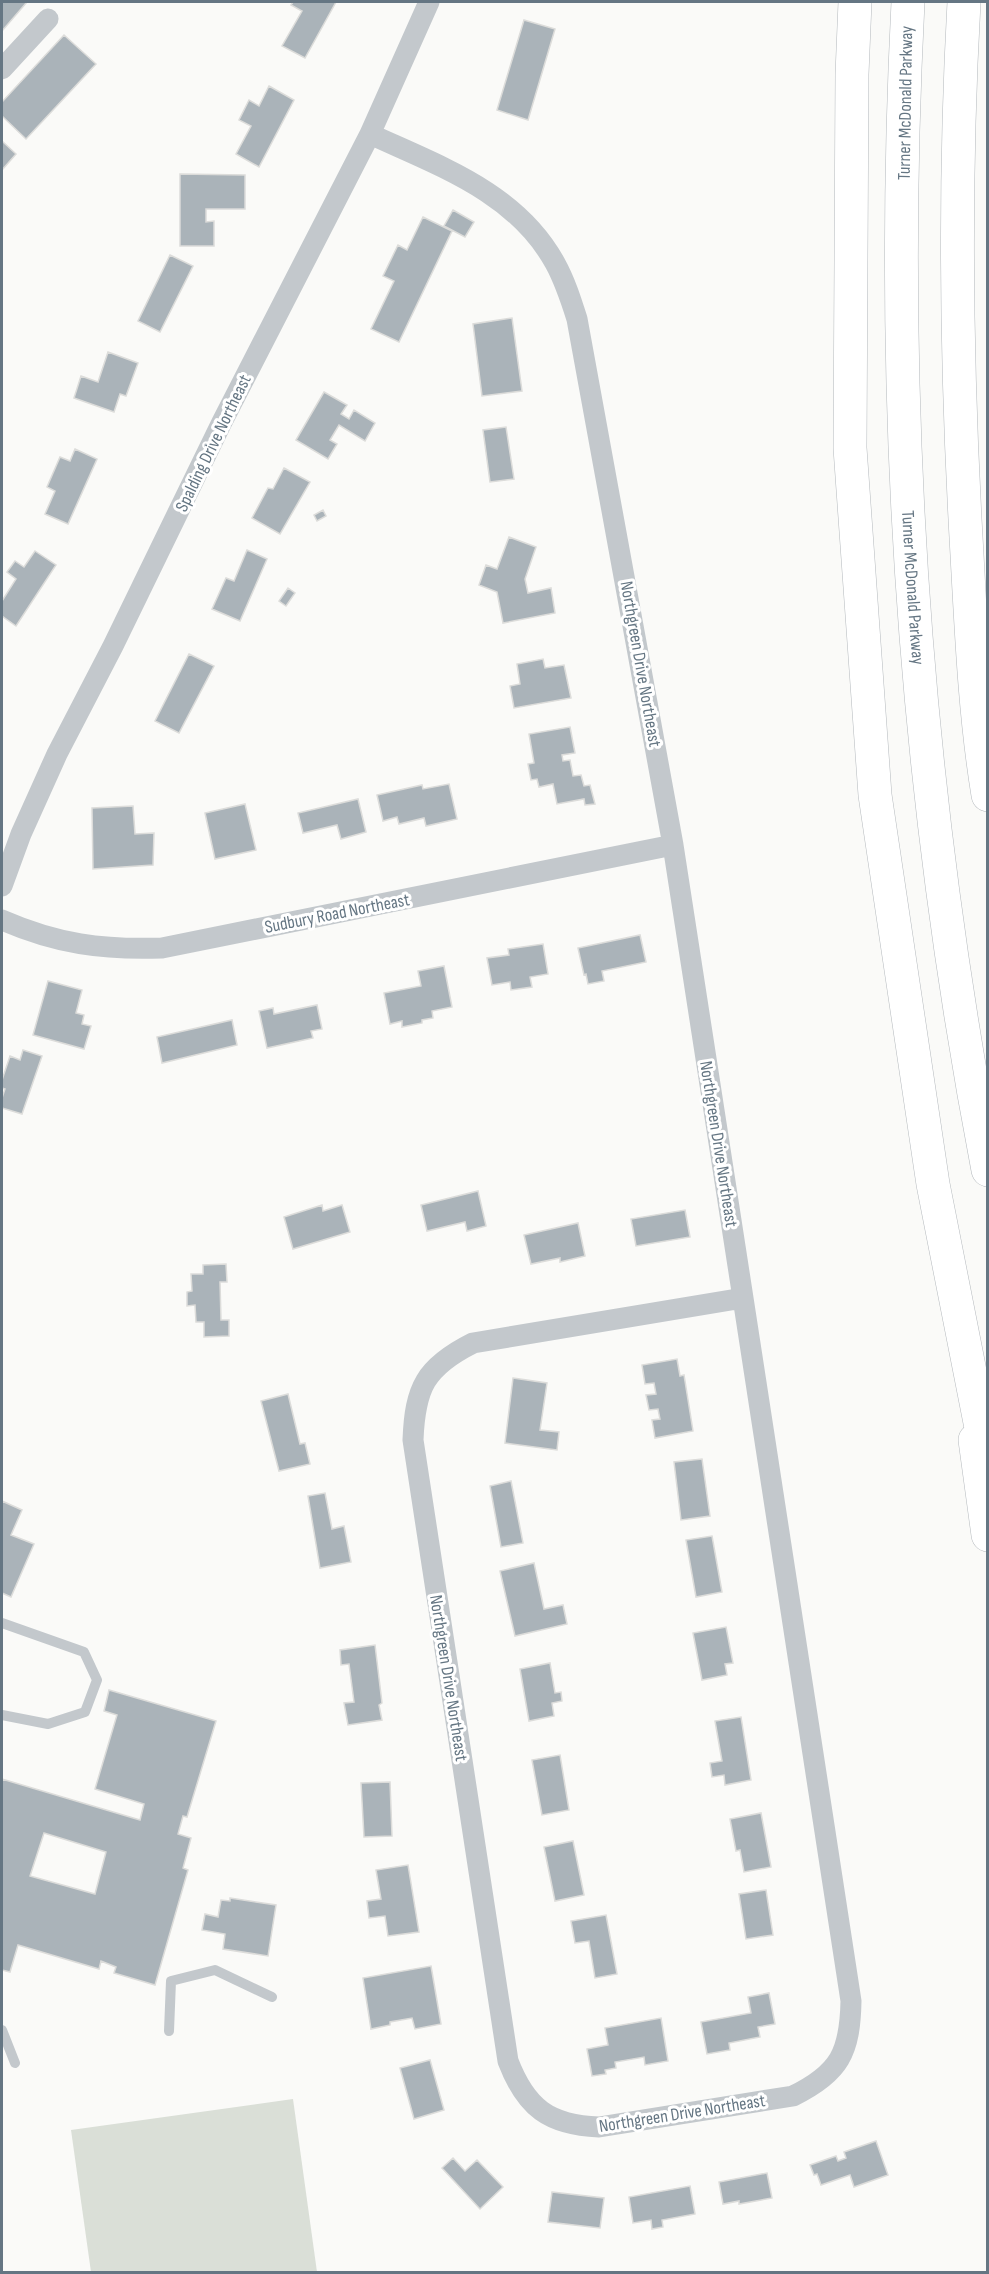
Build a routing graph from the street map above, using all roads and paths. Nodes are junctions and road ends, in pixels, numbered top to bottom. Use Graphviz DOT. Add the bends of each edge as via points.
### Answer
graph roads {
  1 [pos="429,2"];
  2 [pos="855,2"];
  3 [pos="908,2"];
  4 [pos="964,2"];
  5 [pos="48,19"];
  6 [pos="2,69"];
  7 [pos="370,134"];
  8 [pos="987,795"];
  9 [pos="673,845"];
  10 [pos="2,886"];
  11 [pos="2,920"];
  12 [pos="987,1170"];
  13 [pos="743,1298"];
  14 [pos="971,1378"];
  15 [pos="987,1463"];
  16 [pos="987,1534"];
  17 [pos="2,1623"];
  18 [pos="2,1715"];
  19 [pos="272,1997"];
  20 [pos="2,2030"];
  21 [pos="169,2031"];
  22 [pos="15,2062"];
  1 -- 7 [label="street, Spalding Drive Northeast"];
  2 -- 14 [label="highway" via="850,448 875,795 933,1184"];
  3 -- 12 [label="highway, Turner McDonald Parkway" via="903,359 919,672 955,987"];
  4 -- 8 [label="highway" via="959,146 959,369 974,668"];
  5 -- 6 [label="street"];
  7 -- 9 [label="street, Northgreen Drive Northeast" via="467,179 500,200 538,238 566,285 577,319 600,438"];
  7 -- 10 [label="street, Spalding Drive Northeast" via="57,754"];
  9 -- 11 [label="street, Sudbury Road Northeast" via="162,948 118,949 71,943"];
  9 -- 13 [label="street, Northgreen Drive Northeast"];
  13 -- 13 [label="street, Northgreen Drive Northeast" via="473,1343 452,1353 434,1369 414,1409 413,1440 508,2061 516,2084 532,2103 552,2118 574,2126 599,2127 793,2096 830,2071 843,2052 850,2031 851,2001"];
  14 -- 15 [label="highway"];
  14 -- 16 [label="highway" via="976,1457"];
  17 -- 18 [label="lane" via="84,1652 97,1680 85,1712 48,1724"];
  19 -- 21 [label="lane" via="215,1970 171,1981"];
  20 -- 22 [label="lane"];
}
